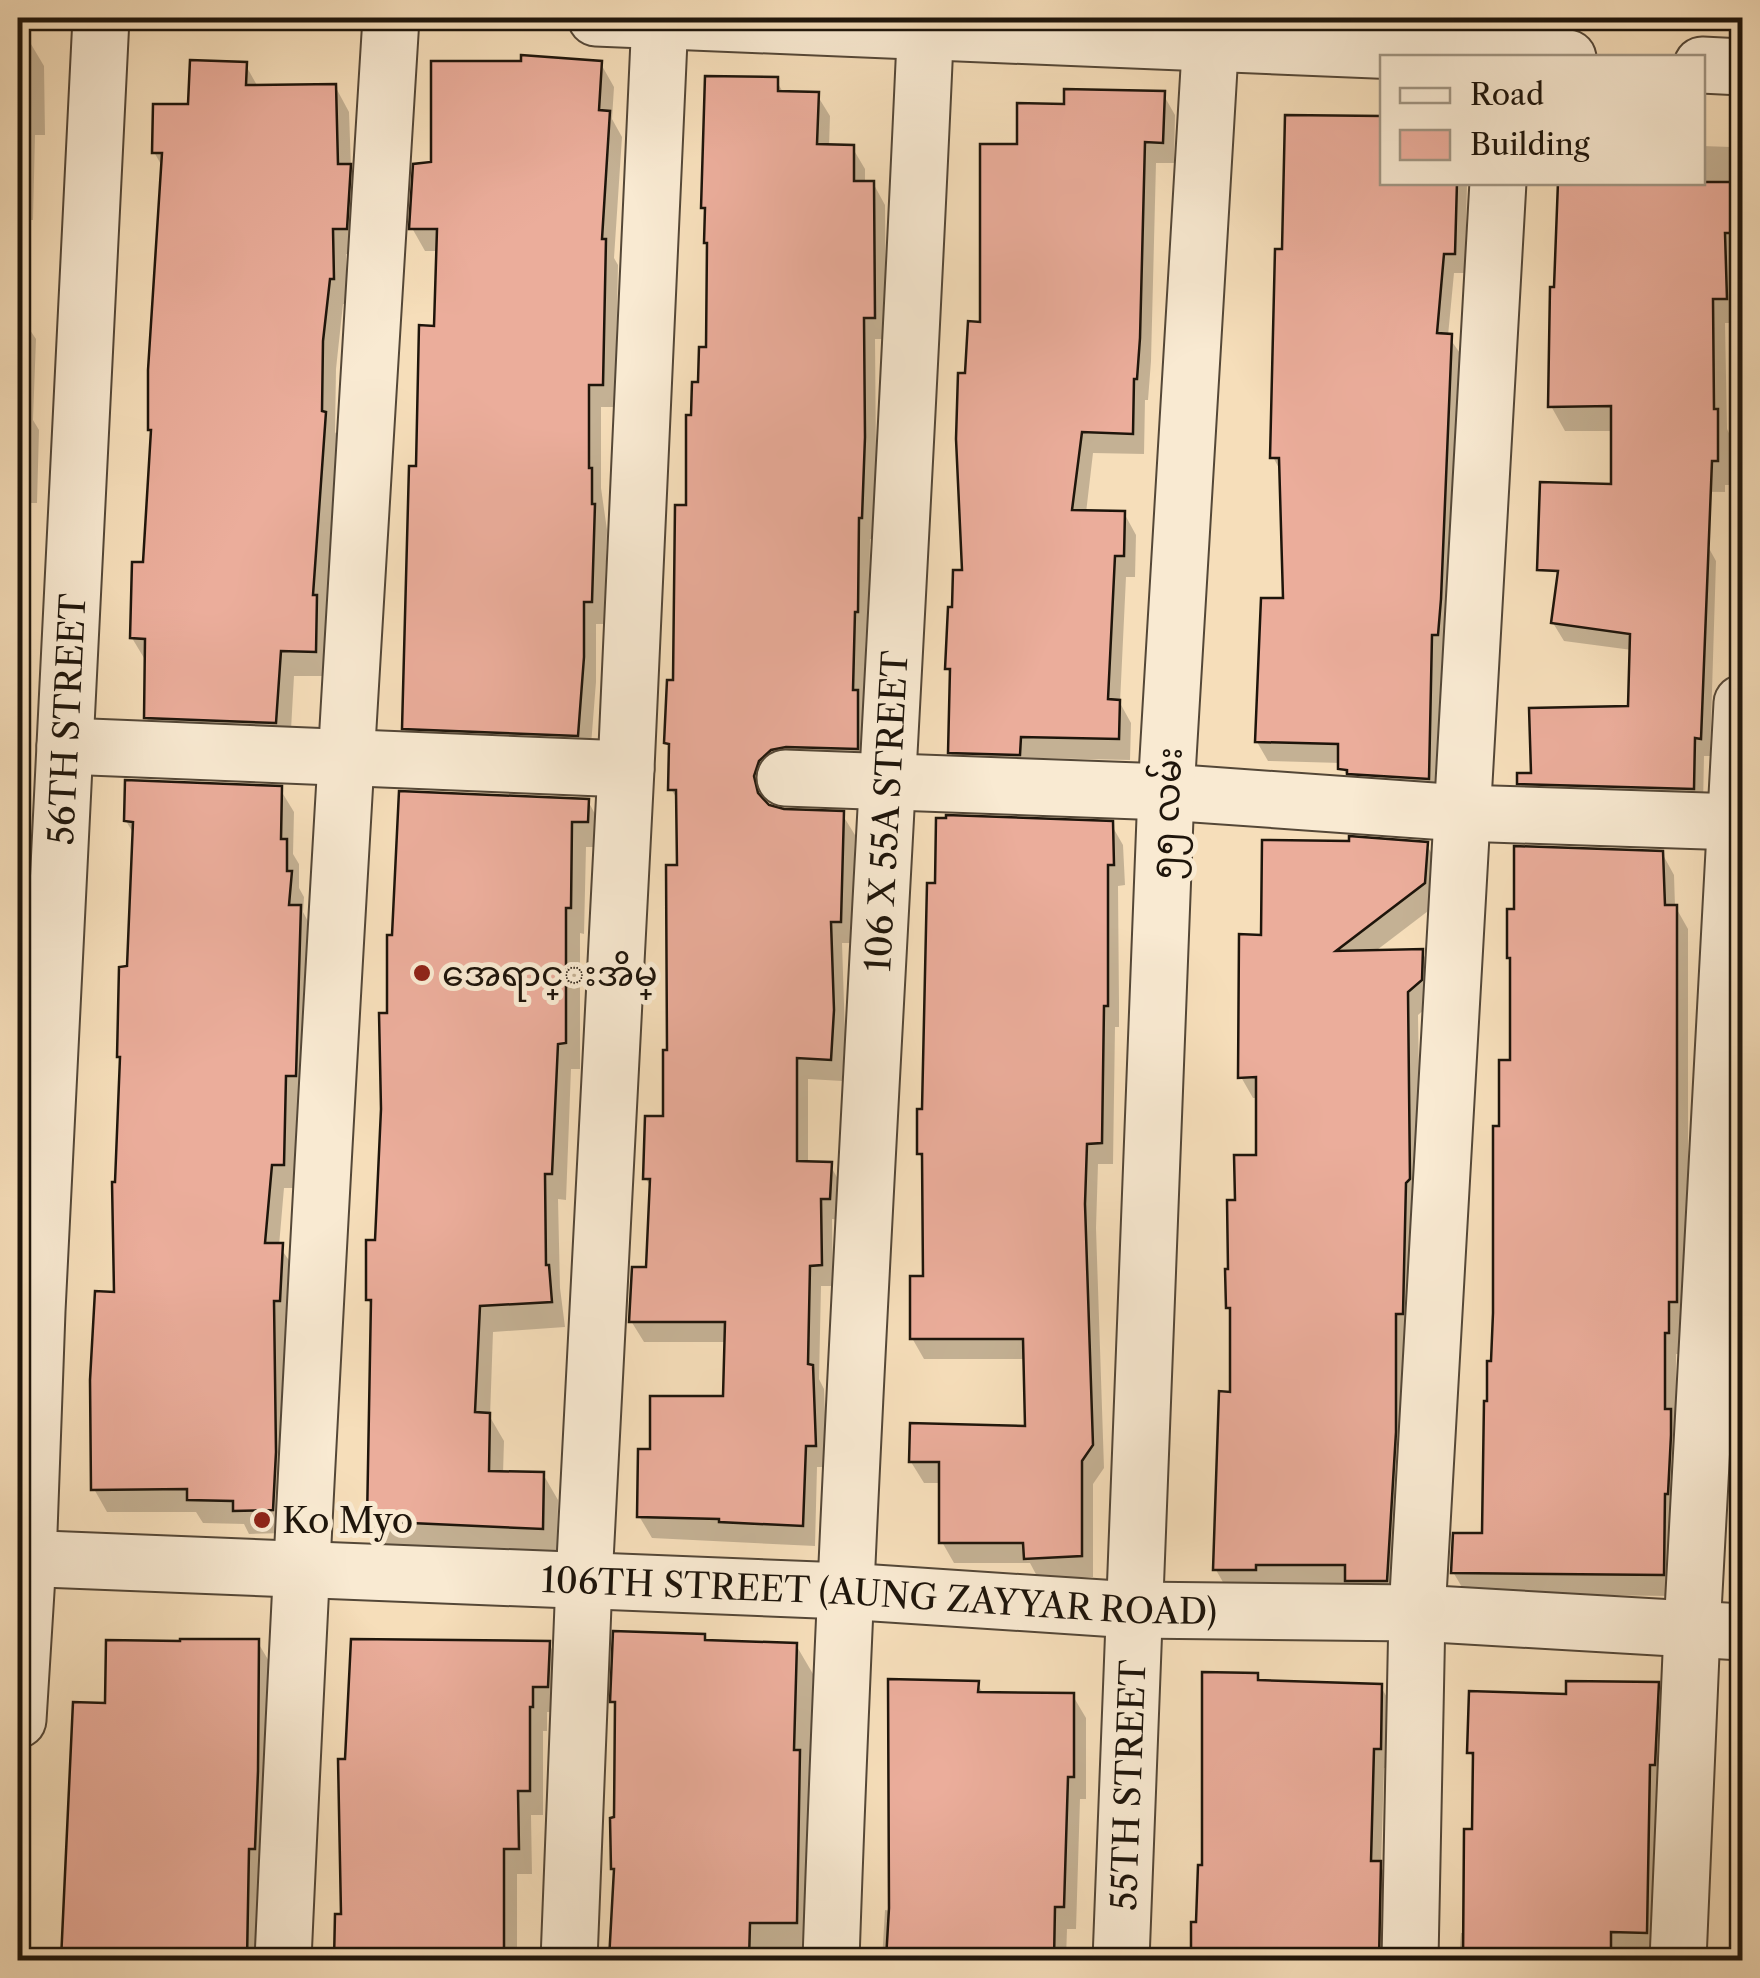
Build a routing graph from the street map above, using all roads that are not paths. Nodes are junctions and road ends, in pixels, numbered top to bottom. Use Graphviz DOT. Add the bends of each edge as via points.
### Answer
graph roads {
  1 [pos="101,18"];
  2 [pos="391,18"];
  3 [pos="596,18"];
  4 [pos="659,19"];
  5 [pos="926,24"];
  6 [pos="1212,30"];
  7 [pos="1505,43"];
  8 [pos="1555,55"];
  9 [pos="1705,65"];
  10 [pos="1742,68"];
  11 [pos="1498,185"];
  12 [pos="1742,702"];
  13 [pos="66,746"];
  14 [pos="345,756"];
  15 [pos="626,768"];
  16 [pos="784,778"];
  17 [pos="889,779"];
  18 [pos="1166,792"];
  19 [pos="1461,813"];
  20 [pos="1738,820"];
  21 [pos="23,1559"];
  22 [pos="300,1570"];
  23 [pos="584,1580"];
  24 [pos="844,1592"];
  25 [pos="1134,1610"];
  26 [pos="1417,1614"];
  27 [pos="1717,1631"];
  28 [pos="18,1720"];
  29 [pos="284,1960"];
  30 [pos="569,1960"];
  31 [pos="831,1960"];
  32 [pos="1120,1960"];
  33 [pos="1410,1960"];
  34 [pos="1678,1960"];
  1 -- 13 [label="street, 56TH STREET"];
  2 -- 14 [label="street"];
  3 -- 4 [label="street"];
  4 -- 5 [label="street"];
  4 -- 15 [label="street"];
  5 -- 6 [label="street"];
  5 -- 17 [label="street, 106 X 55A STREET"];
  6 -- 7 [label="street"];
  6 -- 18 [label="street, ၅၅ လမ်း"];
  7 -- 8 [label="street"];
  9 -- 10 [label="street"];
  11 -- 19 [label="street"];
  12 -- 20 [label="street"];
  13 -- 14 [label="street"];
  13 -- 21 [label="street, 56TH STREET"];
  14 -- 15 [label="street"];
  14 -- 22 [label="street"];
  15 -- 23 [label="street"];
  16 -- 17 [label="street"];
  17 -- 18 [label="street"];
  17 -- 24 [label="street, 106 X 55A STREET"];
  18 -- 19 [label="street"];
  18 -- 25 [label="street, ၅၅ လမ်း"];
  19 -- 20 [label="street"];
  19 -- 26 [label="street"];
  20 -- 27 [label="street"];
  21 -- 22 [label="street, 106TH STREET (AUNG ZAYYAR ROAD)"];
  21 -- 28 [label="street, 56TH STREET"];
  22 -- 23 [label="street, 106TH STREET (AUNG ZAYYAR ROAD)"];
  22 -- 29 [label="street"];
  23 -- 24 [label="street, 106TH STREET (AUNG ZAYYAR ROAD)"];
  23 -- 30 [label="street"];
  24 -- 25 [label="street, 106TH STREET (AUNG ZAYYAR ROAD)"];
  24 -- 31 [label="street, 106 X 55A STREET"];
  25 -- 26 [label="street, 106TH STREET (AUNG ZAYYAR ROAD)"];
  25 -- 32 [label="street, 55TH STREET"];
  26 -- 27 [label="street, 106TH STREET (AUNG ZAYYAR ROAD)"];
  26 -- 33 [label="street"];
  27 -- 34 [label="street"];
}
